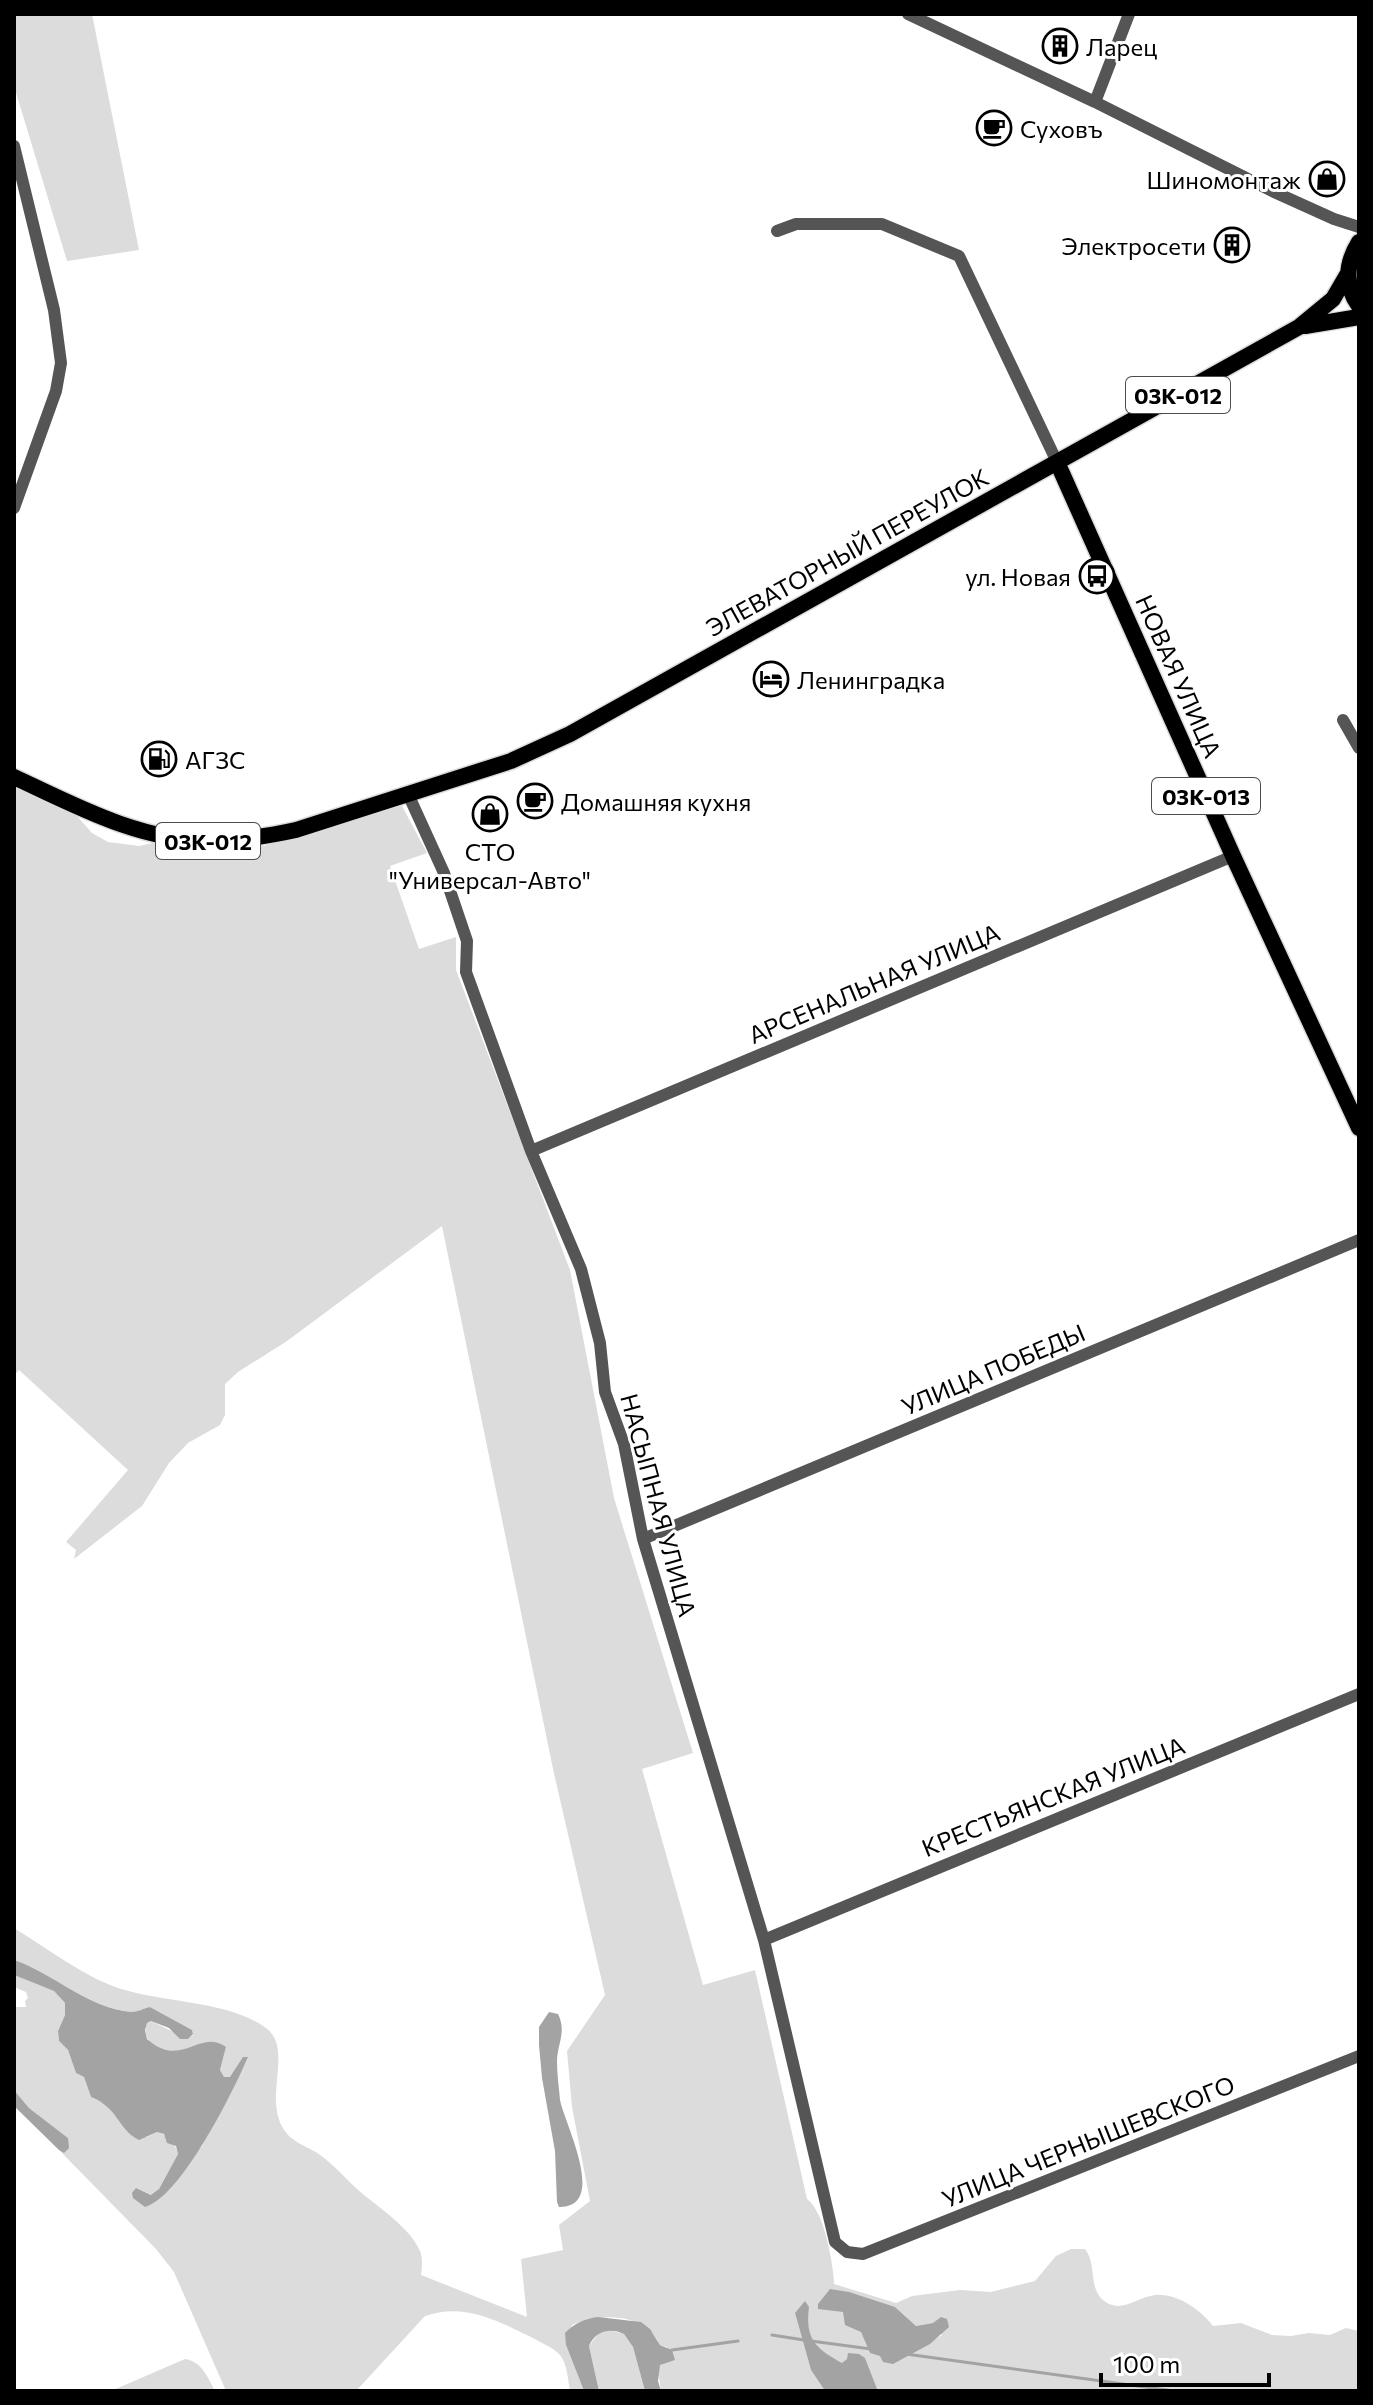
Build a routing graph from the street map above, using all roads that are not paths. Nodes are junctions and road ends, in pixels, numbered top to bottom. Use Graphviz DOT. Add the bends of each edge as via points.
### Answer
graph roads {
  1 [pos="908,14"];
  2 [pos="1129,14"];
  3 [pos="1095,102"];
  4 [pos="14,146"];
  5 [pos="1334,219"];
  6 [pos="1359,227"];
  7 [pos="777,231"];
  8 [pos="1358,243"];
  9 [pos="1347,275"];
  10 [pos="1359,306"];
  11 [pos="1359,317"];
  12 [pos="1299,327"];
  13 [pos="1057,462"];
  14 [pos="14,508"];
  15 [pos="1343,720"];
  16 [pos="1359,748"];
  17 [pos="14,777"];
  18 [pos="408,794"];
  19 [pos="1233,856"];
  20 [pos="1359,1128"];
  21 [pos="531,1151"];
  22 [pos="1359,1240"];
  23 [pos="643,1539"];
  24 [pos="1359,1694"];
  25 [pos="764,1940"];
  26 [pos="1359,2056"];
  27 [pos="835,2242"];
  1 -- 3 [label="street"];
  2 -- 3 [label="street"];
  3 -- 5 [label="street"];
  4 -- 14 [label="street" via="54,310 61,363"];
  5 -- 6 [label="street"];
  5 -- 8 [label="street"];
  7 -- 13 [label="street" via="796,224 882,224 959,256"];
  8 -- 9 [label="main road, ЭЛЕВАТОРНЫЙ ПЕРЕУЛОК"];
  9 -- 10 [label="main road" via="1350,294"];
  9 -- 12 [label="main road, ЭЛЕВАТОРНЫЙ ПЕРЕУЛОК" via="1333,299"];
  11 -- 12 [label="main road, ЭЛЕВАТОРНЫЙ ПЕРЕУЛОК"];
  12 -- 13 [label="main road, ЭЛЕВАТОРНЫЙ ПЕРЕУЛОК / 03К-012"];
  13 -- 18 [label="main road, ЭЛЕВАТОРНЫЙ ПЕРЕУЛОК / 03К-012" via="570,734 511,761"];
  13 -- 19 [label="main road, НОВАЯ УЛИЦА / 03К-013"];
  15 -- 16 [label="street"];
  17 -- 18 [label="main road, 03К-012" via="125,826 210,841 296,830"];
  18 -- 21 [label="street, НАСЫПНАЯ УЛИЦА" via="444,873 467,941 466,972"];
  19 -- 20 [label="main road, НОВАЯ УЛИЦА / 03К-013"];
  19 -- 21 [label="street, АРСЕНАЛЬНАЯ УЛИЦА"];
  21 -- 23 [label="street, НАСЫПНАЯ УЛИЦА" via="581,1269 600,1343 605,1392 624,1444"];
  22 -- 23 [label="street, УЛИЦА ПОБЕДЫ"];
  23 -- 25 [label="street, НАСЫПНАЯ УЛИЦА"];
  24 -- 25 [label="street, КРЕСТЬЯНСКАЯ УЛИЦА"];
  25 -- 27 [label="street, НАСЫПНАЯ УЛИЦА"];
  26 -- 27 [label="street, УЛИЦА ЧЕРНЫШЕВСКОГО" via="863,2254 847,2252"];
}
